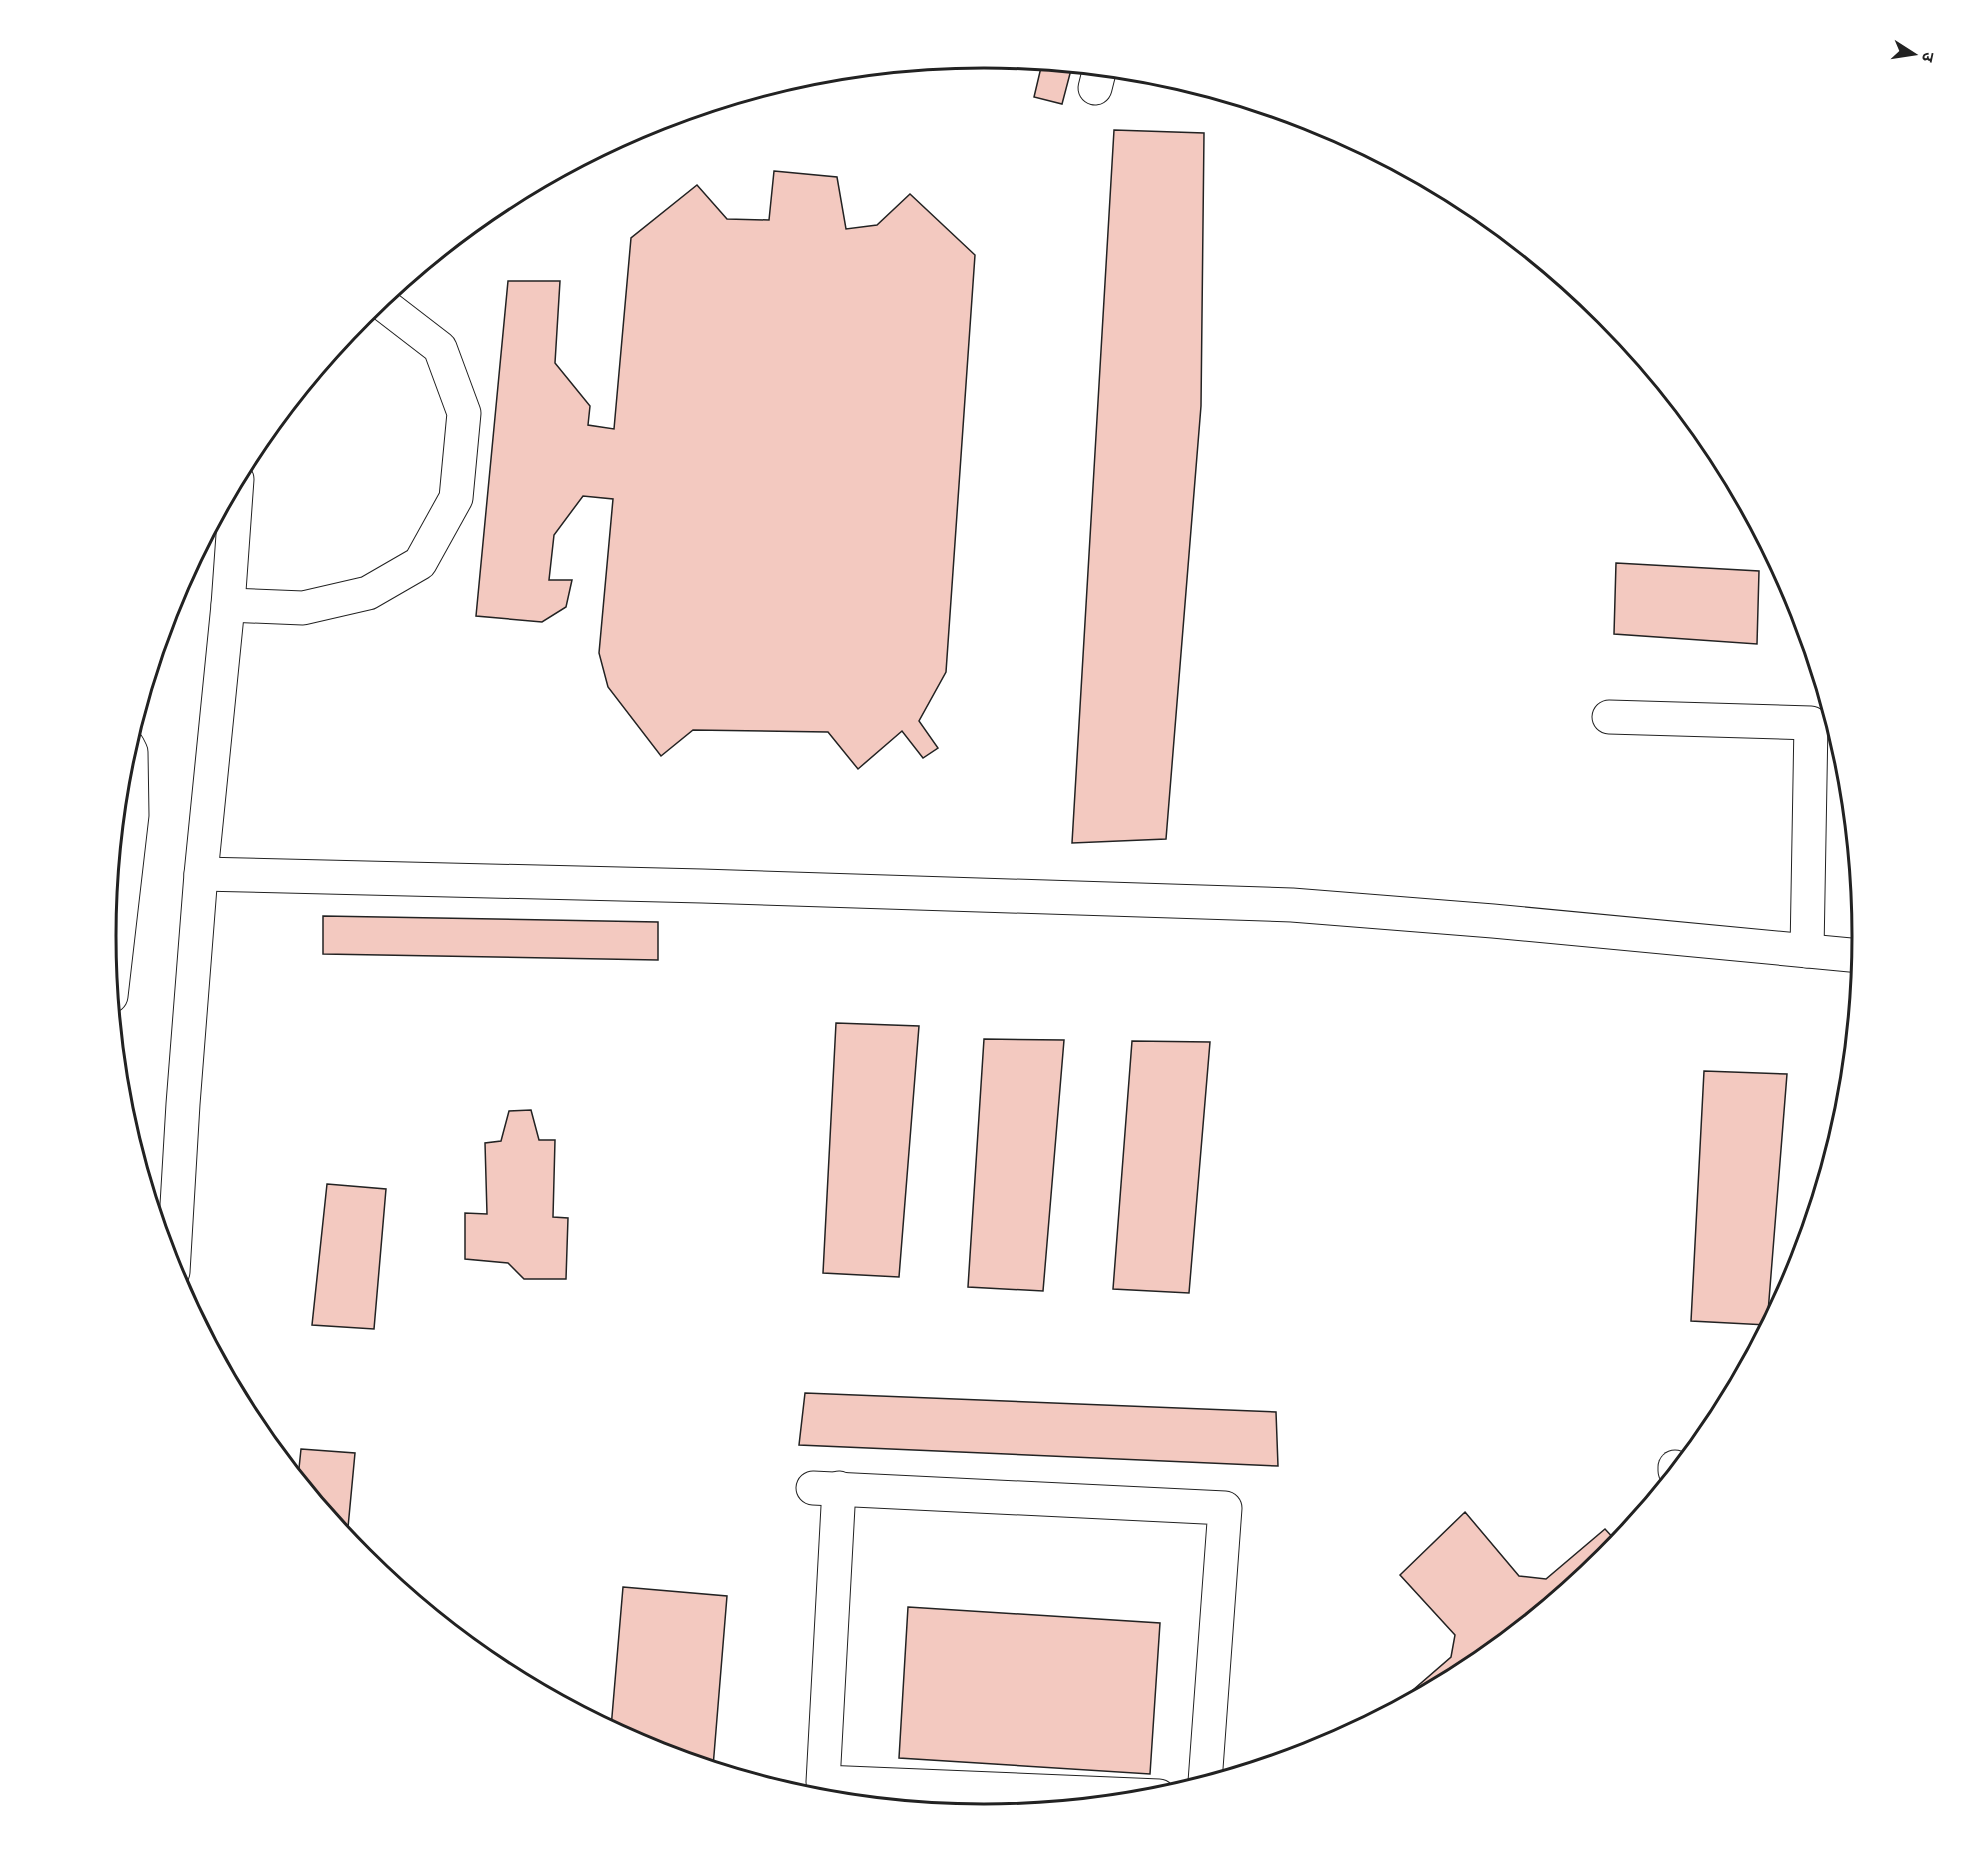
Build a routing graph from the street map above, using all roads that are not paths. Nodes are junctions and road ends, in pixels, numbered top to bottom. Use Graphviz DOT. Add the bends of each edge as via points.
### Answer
graph roads {
  1 [pos="386,307"];
  2 [pos="236,495"];
  3 [pos="228,605"];
  4 [pos="1609,717"];
  5 [pos="131,775"];
  6 [pos="201,874"];
  7 [pos="116,949"];
  8 [pos="1807,951"];
  9 [pos="1851,955"];
  10 [pos="174,1248"];
  11 [pos="1206,1775"];
  12 [pos="1110,1794"];
  1 -- 3 [label="street" via="440,348 464,413 456,498 420,563 368,593 303,608"];
  2 -- 3 [label="street"];
  3 -- 6 [label="street"];
  4 -- 8 [label="street" via="1812,723"];
  5 -- 7 [label="street" via="132,815"];
  6 -- 8 [label="street" via="1292,905"];
  6 -- 10 [label="street"];
  8 -- 9 [label="street"];
  11 -- 12 [label="street" via="1225,1508 826,1488 823,1782"];
}
